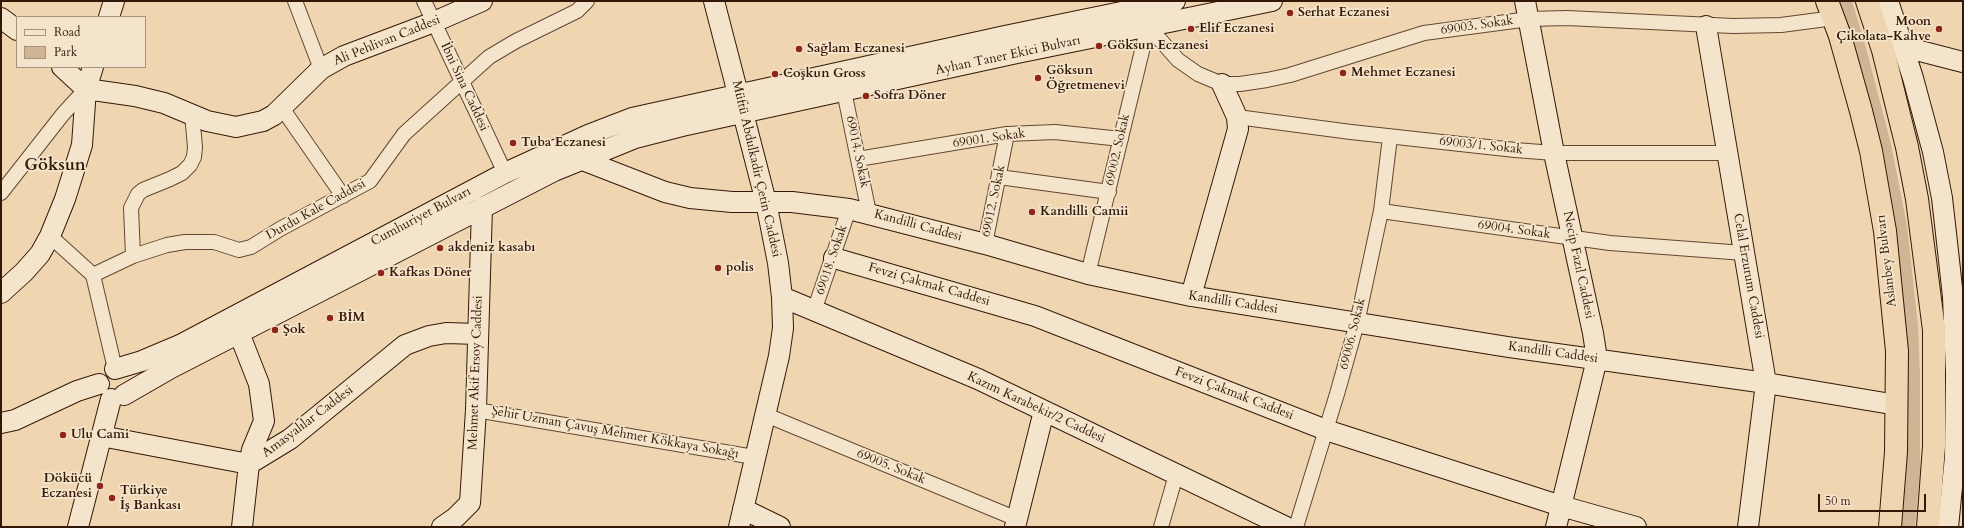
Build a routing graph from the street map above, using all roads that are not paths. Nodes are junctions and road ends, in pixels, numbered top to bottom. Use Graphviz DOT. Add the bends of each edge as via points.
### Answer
graph roads {
  1 [pos="114,1"];
  2 [pos="295,1"];
  3 [pos="424,1"];
  4 [pos="482,1"];
  5 [pos="586,1"];
  6 [pos="714,1"];
  7 [pos="1176,1"];
  8 [pos="1272,1"];
  9 [pos="1867,1"];
  10 [pos="1888,1"];
  11 [pos="1527,10"];
  12 [pos="1830,10"];
  13 [pos="1143,12"];
  14 [pos="109,16"];
  15 [pos="1,18"];
  16 [pos="434,22"];
  17 [pos="1706,26"];
  18 [pos="16,29"];
  19 [pos="1880,40"];
  20 [pos="1902,46"];
  21 [pos="1963,62"];
  22 [pos="63,68"];
  23 [pos="93,68"];
  24 [pos="321,69"];
  25 [pos="461,82"];
  26 [pos="1222,84"];
  27 [pos="86,89"];
  28 [pos="844,91"];
  29 [pos="739,94"];
  30 [pos="282,108"];
  31 [pos="744,113"];
  32 [pos="192,114"];
  33 [pos="1237,117"];
  34 [pos="1007,134"];
  35 [pos="1390,137"];
  36 [pos="1121,139"];
  37 [pos="1554,153"];
  38 [pos="1728,153"];
  39 [pos="580,159"];
  40 [pos="858,159"];
  41 [pos="505,173"];
  42 [pos="1000,177"];
  43 [pos="1,192"];
  44 [pos="1109,192"];
  45 [pos="343,196"];
  46 [pos="766,202"];
  47 [pos="482,207"];
  48 [pos="849,209"];
  49 [pos="1381,211"];
  50 [pos="870,213"];
  51 [pos="50,236"];
  52 [pos="1572,238"];
  53 [pos="985,244"];
  54 [pos="1744,253"];
  55 [pos="133,256"];
  56 [pos="834,258"];
  57 [pos="1088,274"];
  58 [pos="93,275"];
  59 [pos="1,293"];
  60 [pos="1191,296"];
  61 [pos="782,297"];
  62 [pos="814,311"];
  63 [pos="1357,323"];
  64 [pos="239,333"];
  65 [pos="478,334"];
  66 [pos="1950,334"];
  67 [pos="1597,359"];
  68 [pos="115,369"];
  69 [pos="1766,383"];
  70 [pos="111,393"];
  71 [pos="1897,405"];
  72 [pos="476,410"];
  73 [pos="1044,410"];
  74 [pos="766,415"];
  75 [pos="1,423"];
  76 [pos="1326,430"];
  77 [pos="101,436"];
  78 [pos="754,457"];
  79 [pos="249,464"];
  80 [pos="1933,466"];
  81 [pos="1958,474"];
  82 [pos="1176,475"];
  83 [pos="470,503"];
  84 [pos="1561,506"];
  85 [pos="741,518"];
  86 [pos="1016,523"];
  87 [pos="78,527"];
  88 [pos="242,527"];
  89 [pos="442,527"];
  90 [pos="467,527"];
  91 [pos="780,527"];
  92 [pos="1161,527"];
  93 [pos="1286,527"];
  94 [pos="1296,527"];
  95 [pos="1556,527"];
  96 [pos="1636,527"];
  97 [pos="1748,527"];
  98 [pos="1890,527"];
  99 [pos="1928,527"];
  100 [pos="1948,527"];
  1 -- 14 [label="street"];
  2 -- 24 [label="street"];
  3 -- 16 [label="street, İbni Sina Caddesi"];
  4 -- 16 [label="street, Ali Pehlivan Caddesi"];
  5 -- 25 [label="street, Durdu Kale Caddesi" via="577,11 506,46"];
  6 -- 29 [label="street, Müftü Abdulkadir Çetin Caddesi"];
  7 -- 13 [label="street, Ayhan Taner Ekici Bulvarı"];
  8 -- 13 [label="street, Ayhan Taner Ekici Bulvarı"];
  9 -- 19 [label="highway"];
  10 -- 20 [label="street"];
  11 -- 17 [label="street, 69003. Sokak" via="1598,20"];
  11 -- 26 [label="street, 69003. Sokak" via="1424,33 1290,75 1240,84"];
  11 -- 37 [label="street, Necip Fazıl Caddesi"];
  12 -- 17 [label="street, 69003. Sokak" via="1781,25"];
  12 -- 71 [label="highway, Aslanbey Bulvarı" via="1861,111 1879,193 1894,314"];
  13 -- 26 [label="street, 69003. Sokak" via="1178,60 1198,74"];
  13 -- 28 [label="street, Ayhan Taner Ekici Bulvarı" via="1017,53"];
  13 -- 29 [label="street, Ayhan Taner Ekici Bulvarı" via="1005,36"];
  13 -- 36 [label="street, 69002. Sokak"];
  15 -- 18 [label="street"];
  16 -- 24 [label="street, Ali Pehlivan Caddesi" via="350,54"];
  16 -- 25 [label="street, İbni Sina Caddesi"];
  17 -- 38 [label="street, Celal Erzurum Caddesi"];
  19 -- 20 [label="street"];
  19 -- 66 [label="highway"];
  20 -- 21 [label="street"];
  20 -- 66 [label="street" via="1923,113 1942,198 1953,297"];
  22 -- 27 [label="street"];
  23 -- 27 [label="street"];
  24 -- 30 [label="street, Ali Pehlivan Caddesi"];
  25 -- 41 [label="street, İbni Sina Caddesi"];
  25 -- 45 [label="street, Durdu Kale Caddesi" via="404,134 370,181"];
  26 -- 33 [label="street"];
  27 -- 32 [label="street, Ali Pehlivan Caddesi" via="135,96 164,103"];
  27 -- 43 [label="street"];
  27 -- 51 [label="street" via="82,145"];
  28 -- 31 [label="street, Ayhan Taner Ekici Bulvarı"];
  28 -- 40 [label="street, 69014. Sokak"];
  29 -- 31 [label="street, Müftü Abdulkadir Çetin Caddesi"];
  29 -- 41 [label="street, Cumhuriyet Bulvarı" via="632,118"];
  30 -- 32 [label="street, Ali Pehlivan Caddesi" via="263,121 236,127 207,121"];
  30 -- 45 [label="street"];
  31 -- 39 [label="street, Cumhuriyet Bulvarı" via="654,133"];
  31 -- 46 [label="street, Müftü Abdulkadir Çetin Caddesi"];
  32 -- 55 [label="street" via="195,147 190,165 176,176 143,190 130,208"];
  33 -- 35 [label="street, 69003/1. Sokak"];
  33 -- 60 [label="street" via="1238,130"];
  34 -- 36 [label="street, 69001. Sokak" via="1055,132"];
  34 -- 40 [label="street, 69001. Sokak"];
  34 -- 42 [label="street, 69012. Sokak"];
  35 -- 37 [label="street, 69003/1. Sokak"];
  35 -- 49 [label="street, 69006. Sokak"];
  36 -- 44 [label="street, 69002. Sokak"];
  37 -- 38 [label="street, 69003/1. Sokak"];
  37 -- 52 [label="street, Necip Fazıl Caddesi"];
  38 -- 54 [label="street, Celal Erzurum Caddesi"];
  39 -- 46 [label="street, Kandilli Caddesi" via="666,192 690,198"];
  39 -- 47 [label="street, Cumhuriyet Bulvarı"];
  40 -- 50 [label="street, 69014. Sokak"];
  41 -- 68 [label="street, Cumhuriyet Bulvarı" via="180,345"];
  42 -- 44 [label="street"];
  42 -- 53 [label="street, 69012. Sokak"];
  44 -- 57 [label="street, 69002. Sokak"];
  45 -- 55 [label="street, Durdu Kale Caddesi" via="251,247 239,250 214,242 185,242 167,244"];
  46 -- 48 [label="street, Kandilli Caddesi" via="816,204"];
  46 -- 61 [label="street, Müftü Abdulkadir Çetin Caddesi"];
  47 -- 64 [label="street, Cumhuriyet Bulvarı"];
  47 -- 65 [label="street, Mehmet Akif Ersoy Caddesi"];
  48 -- 50 [label="street, Kandilli Caddesi"];
  48 -- 56 [label="street, 69018. Sokak"];
  49 -- 52 [label="street, 69004. Sokak"];
  49 -- 63 [label="street, 69006. Sokak"];
  50 -- 53 [label="street, Kandilli Caddesi"];
  51 -- 58 [label="street"];
  51 -- 59 [label="street" via="40,254"];
  52 -- 54 [label="street, 69004. Sokak" via="1626,245"];
  52 -- 67 [label="street, Necip Fazıl Caddesi"];
  53 -- 57 [label="street, Kandilli Caddesi"];
  54 -- 69 [label="street, Celal Erzurum Caddesi"];
  55 -- 58 [label="street, Durdu Kale Caddesi"];
  56 -- 62 [label="street, 69018. Sokak"];
  56 -- 76 [label="street, Fevzi Çakmak Caddesi" via="1035,316"];
  57 -- 60 [label="street, Kandilli Caddesi"];
  58 -- 68 [label="street"];
  60 -- 63 [label="street, Kandilli Caddesi"];
  61 -- 62 [label="street, Kazım Karabekir/2 Caddesi"];
  61 -- 74 [label="street, Müftü Abdulkadir Çetin Caddesi" via="783,328"];
  62 -- 73 [label="street, Kazım Karabekir/2 Caddesi" via="978,379"];
  63 -- 67 [label="street, Kandilli Caddesi"];
  63 -- 76 [label="street, 69006. Sokak"];
  64 -- 70 [label="street, Cumhuriyet Bulvarı" via="157,375"];
  64 -- 79 [label="street" via="254,368 264,410 264,421"];
  65 -- 72 [label="street, Mehmet Akif Ersoy Caddesi"];
  65 -- 79 [label="street, Amasyalılar Caddesi" via="446,333 429,336 405,346 290,439"];
  66 -- 80 [label="highway"];
  66 -- 81 [label="street" via="1956,373"];
  67 -- 69 [label="street, Kandilli Caddesi"];
  67 -- 84 [label="street, Necip Fazıl Caddesi"];
  68 -- 70 [label="street, Cumhuriyet Bulvarı" via="102,375"];
  68 -- 70 [label="street" via="127,378 128,387"];
  69 -- 71 [label="street, Kandilli Caddesi"];
  69 -- 97 [label="street, Celal Erzurum Caddesi"];
  70 -- 75 [label="street" via="77,391 15,420"];
  70 -- 77 [label="street"];
  71 -- 98 [label="highway, Aslanbey Bulvarı"];
  72 -- 78 [label="street, Şehit Uzman Çavuş Mehmet Kökkaya Sokağı"];
  72 -- 83 [label="street, Mehmet Akif Ersoy Caddesi"];
  73 -- 82 [label="street, Kazım Karabekir/2 Caddesi"];
  73 -- 86 [label="street"];
  74 -- 78 [label="street, Müftü Abdulkadir Çetin Caddesi"];
  74 -- 86 [label="street, 69005. Sokak"];
  76 -- 84 [label="street, Fevzi Çakmak Caddesi"];
  76 -- 94 [label="street, 69006. Sokak"];
  77 -- 79 [label="street, Amasyalılar Caddesi"];
  77 -- 87 [label="street"];
  78 -- 85 [label="street, Müftü Abdulkadir Çetin Caddesi"];
  79 -- 88 [label="street"];
  80 -- 81 [label="street"];
  80 -- 99 [label="highway"];
  81 -- 100 [label="street"];
  82 -- 92 [label="street"];
  82 -- 93 [label="street, Kazım Karabekir/2 Caddesi"];
  83 -- 89 [label="street"];
  83 -- 90 [label="street, Mehmet Akif Ersoy Caddesi"];
  84 -- 95 [label="street, Necip Fazıl Caddesi"];
  84 -- 96 [label="street, Fevzi Çakmak Caddesi"];
  85 -- 91 [label="street"];
}
